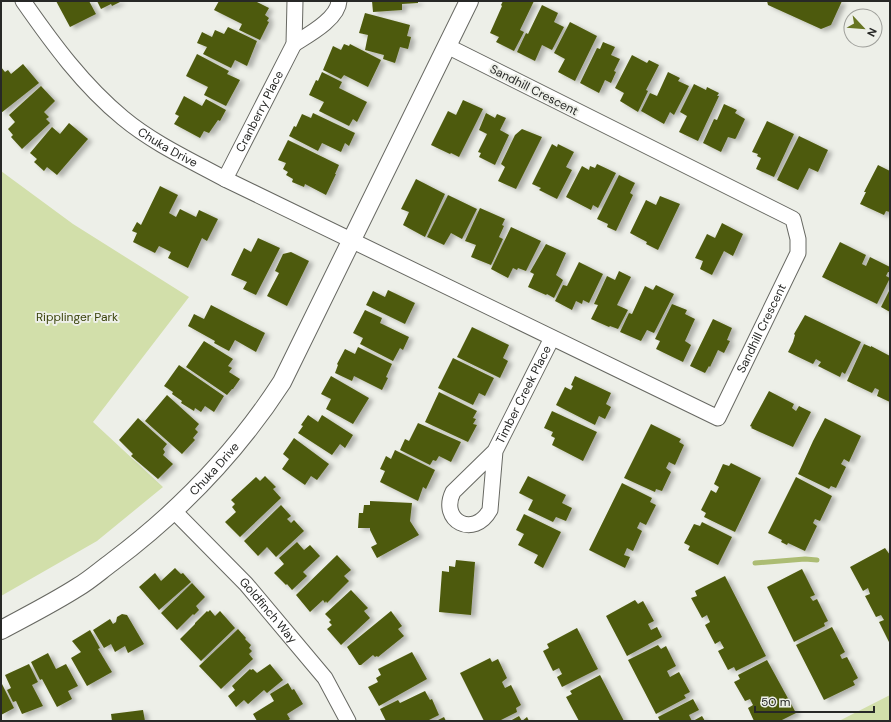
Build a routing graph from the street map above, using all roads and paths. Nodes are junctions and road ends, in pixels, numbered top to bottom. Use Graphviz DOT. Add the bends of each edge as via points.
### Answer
graph roads {
  1 [pos="23,1"];
  2 [pos="295,1"];
  3 [pos="339,1"];
  4 [pos="470,1"];
  5 [pos="294,44"];
  6 [pos="447,46"];
  7 [pos="225,179"];
  8 [pos="353,240"];
  9 [pos="552,338"];
  10 [pos="495,451"];
  11 [pos="174,511"];
  12 [pos="1,630"];
  13 [pos="348,721"];
  1 -- 7 [label="street, Chuka Drive" via="54,46 84,81 124,119 159,144"];
  2 -- 5 [label="street, Cranberry Place"];
  3 -- 5 [label="street, Cranberry Place" via="339,7 330,19"];
  4 -- 6 [label="street, Chuka Drive"];
  5 -- 7 [label="street, Cranberry Place"];
  6 -- 8 [label="street, Chuka Drive"];
  6 -- 9 [label="street, Sandhill Crescent" via="793,219 798,239 798,253 718,418"];
  7 -- 8 [label="street, Chuka Drive"];
  8 -- 9 [label="street, Sandhill Crescent"];
  8 -- 11 [label="street, Chuka Drive" via="282,382 255,422 218,466"];
  9 -- 10 [label="street, Timber Creek Place"];
  10 -- 10 [label="street, Timber Creek Place" via="453,492 450,513 460,523 474,525 481,522 490,510"];
  11 -- 12 [label="street, Chuka Drive" via="135,545 78,587"];
  11 -- 13 [label="street, Goldfinch Way" via="246,584 325,678"];
}
